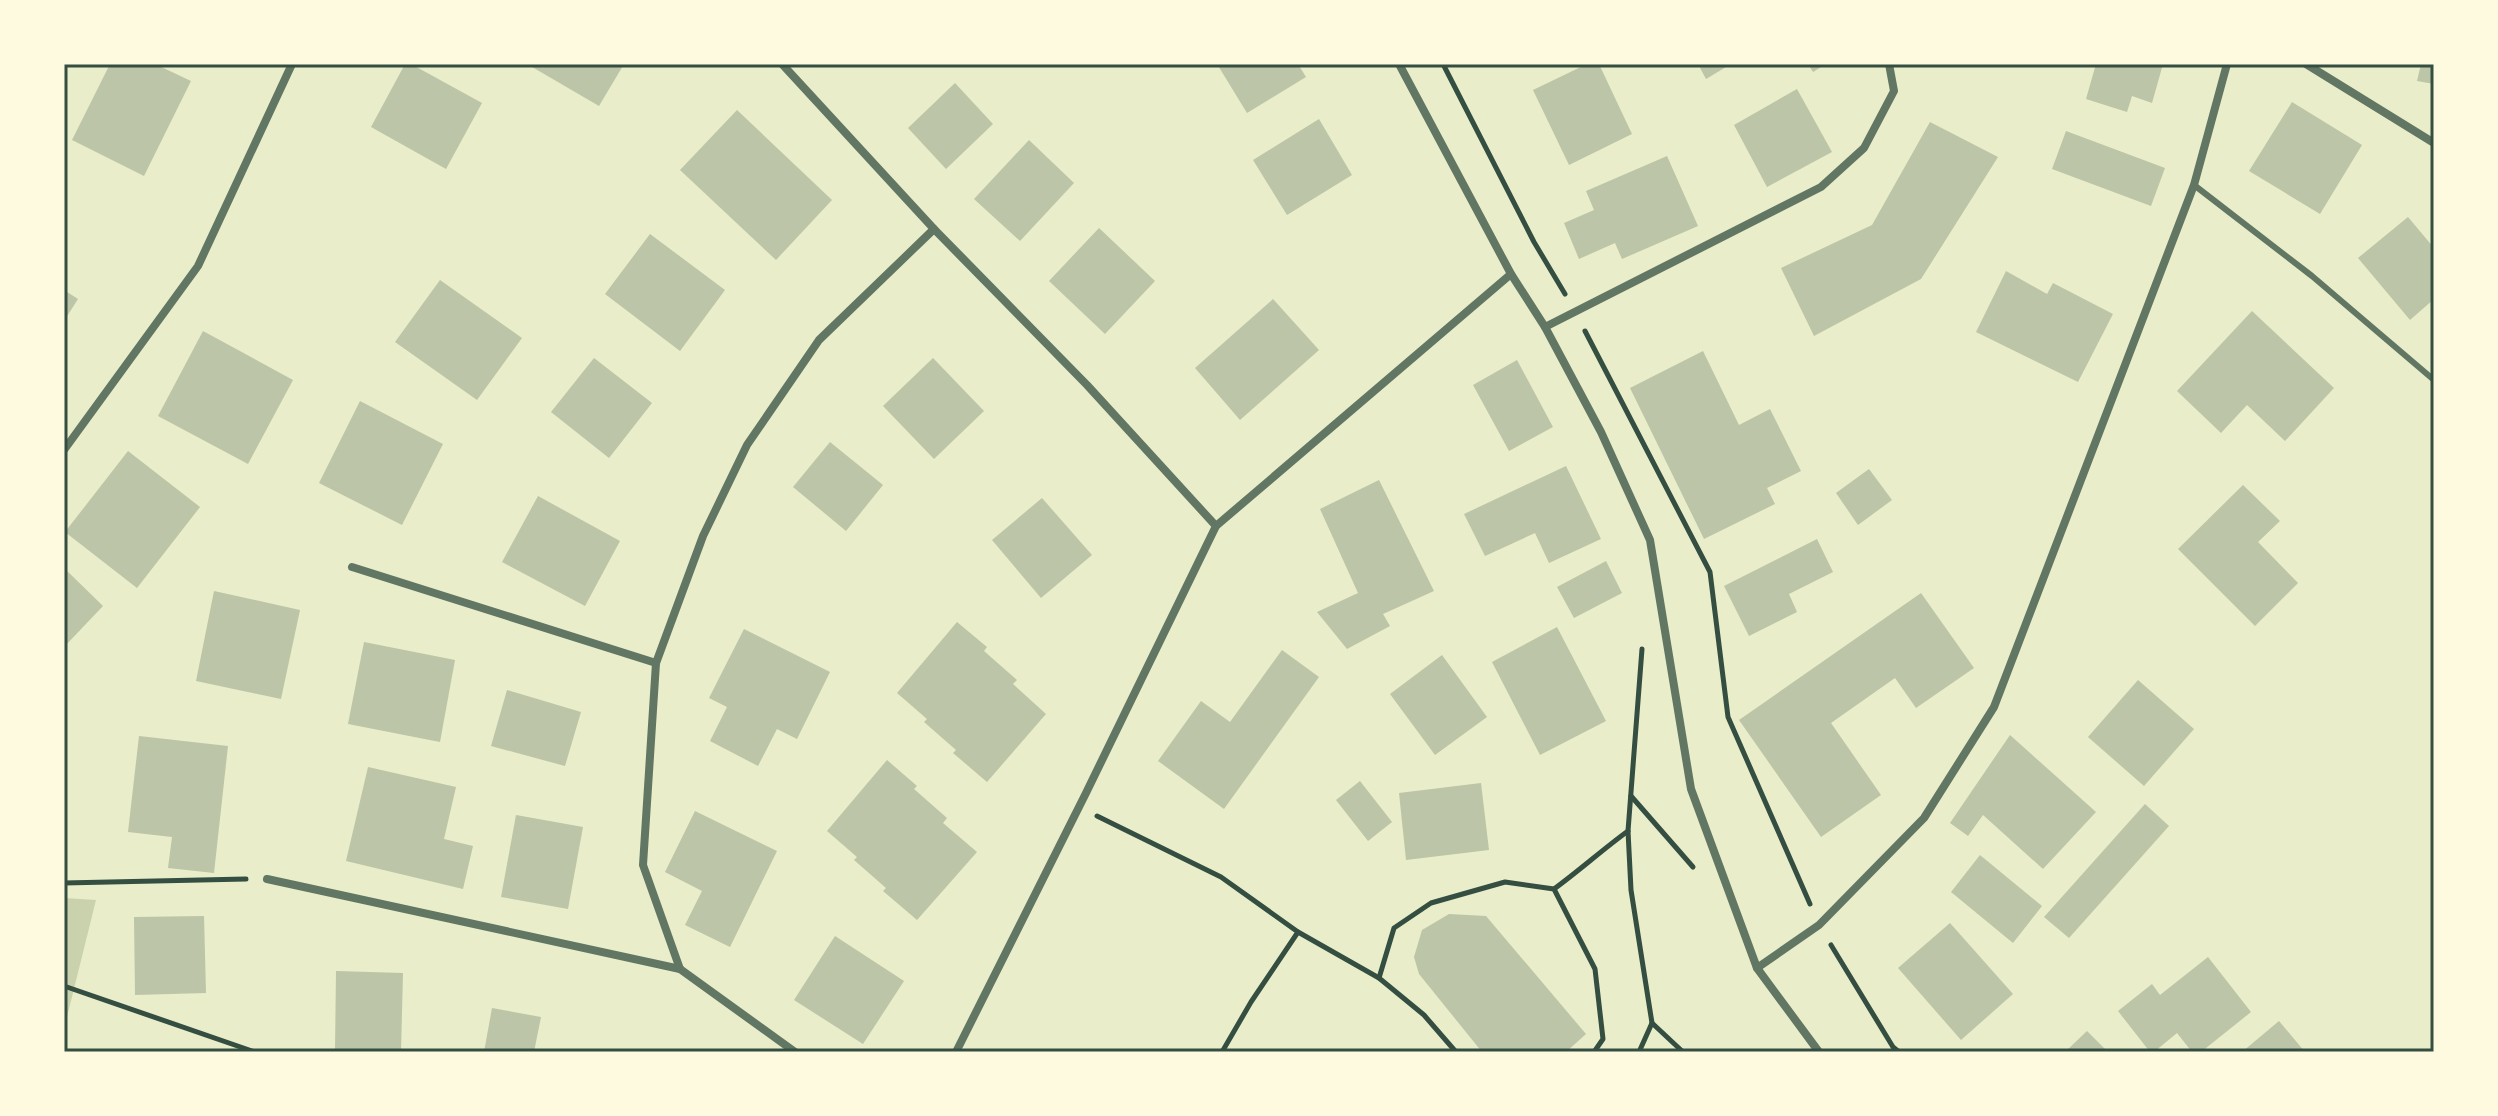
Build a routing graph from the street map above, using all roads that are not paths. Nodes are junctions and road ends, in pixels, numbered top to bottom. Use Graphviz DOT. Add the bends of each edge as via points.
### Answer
graph roads {
  1 [pos="292,64"];
  2 [pos="782,64"];
  3 [pos="1399,64"];
  4 [pos="1889,64"];
  5 [pos="2227,64"];
  6 [pos="2306,64"];
  7 [pos="2434,143"];
  8 [pos="2194,185"];
  9 [pos="934,229"];
  10 [pos="1511,274"];
  11 [pos="1545,327"];
  12 [pos="2434,380"];
  13 [pos="64,450"];
  14 [pos="1216,526"];
  15 [pos="352,567"];
  16 [pos="656,663"];
  17 [pos="267,879"];
  18 [pos="1757,968"];
  19 [pos="680,969"];
  20 [pos="795,1052"];
  21 [pos="956,1052"];
  22 [pos="1819,1052"];
  1 -- 13 [label="street" via="198,266"];
  2 -- 9 [label="street"];
  3 -- 10 [label="street"];
  4 -- 11 [label="street" via="1894,91 1864,148 1821,187"];
  5 -- 8 [label="street"];
  6 -- 7 [label="street"];
  8 -- 12 [label="lane"];
  8 -- 18 [label="street" via="1994,707 1924,818 1819,925"];
  9 -- 14 [label="street"];
  9 -- 16 [label="street" via="819,340 747,445 703,536"];
  10 -- 11 [label="street"];
  10 -- 14 [label="street"];
  11 -- 18 [label="street" via="1650,540 1691,789"];
  14 -- 21 [label="street"];
  15 -- 16 [label="street"];
  16 -- 19 [label="street" via="643,865"];
  17 -- 19 [label="street"];
  18 -- 22 [label="street"];
  19 -- 20 [label="street"];
}
